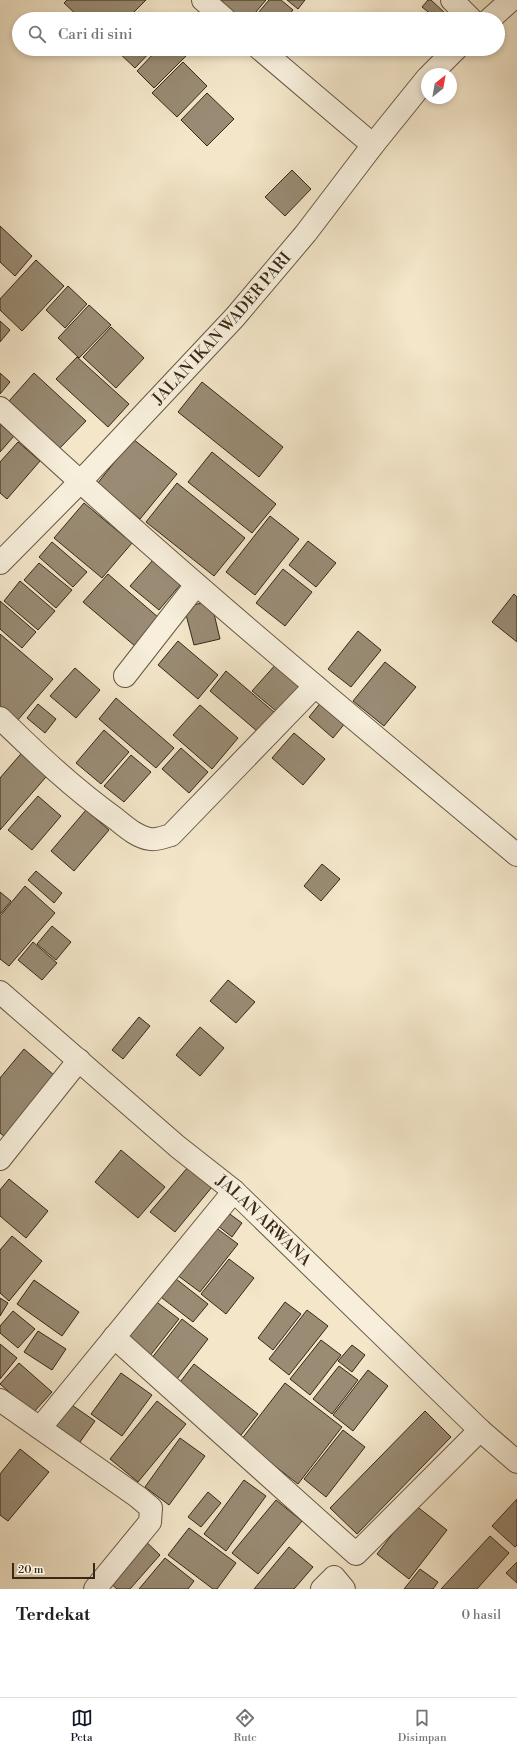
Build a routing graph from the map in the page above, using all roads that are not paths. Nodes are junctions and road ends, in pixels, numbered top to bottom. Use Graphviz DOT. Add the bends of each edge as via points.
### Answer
graph roads {
  1 [pos="203,0"];
  2 [pos="452,0"];
  3 [pos="510,0"];
  4 [pos="217,12"];
  5 [pos="464,12"];
  6 [pos="497,12"];
  7 [pos="268,56"];
  8 [pos="449,56"];
  9 [pos="437,68"];
  10 [pos="421,85"];
  11 [pos="372,145"];
  12 [pos="0,408"];
  13 [pos="80,482"];
  14 [pos="0,564"];
  15 [pos="196,585"];
  16 [pos="125,676"];
  17 [pos="315,686"];
  18 [pos="0,718"];
  19 [pos="517,856"];
  20 [pos="0,992"];
  21 [pos="79,1060"];
  22 [pos="0,1159"];
  23 [pos="234,1191"];
  24 [pos="114,1337"];
  25 [pos="0,1400"];
  26 [pos="40,1428"];
  27 [pos="480,1430"];
  28 [pos="516,1458"];
  29 [pos="356,1554"];
  30 [pos="334,1585"];
  31 [pos="95,1589"];
  1 -- 4 [label="street"];
  2 -- 5 [label="street"];
  3 -- 6 [label="street"];
  7 -- 11 [label="street"];
  8 -- 9 [label="street"];
  10 -- 11 [label="street, JALAN IKAN WADER PARI"];
  11 -- 13 [label="street, JALAN IKAN WADER PARI" via="306,233 235,317"];
  12 -- 13 [label="street"];
  13 -- 14 [label="street, JALAN IKAN WADER PARI"];
  13 -- 15 [label="street"];
  15 -- 16 [label="street"];
  15 -- 17 [label="street"];
  17 -- 18 [label="street" via="171,835 162,838 151,839 137,834 99,807 47,764"];
  17 -- 19 [label="street"];
  20 -- 21 [label="street, JALAN ARWANA"];
  21 -- 22 [label="street"];
  21 -- 23 [label="street, JALAN ARWANA" via="178,1147"];
  23 -- 24 [label="street"];
  23 -- 27 [label="street, JALAN ARWANA"];
  24 -- 26 [label="street"];
  24 -- 29 [label="street"];
  25 -- 26 [label="street"];
  26 -- 31 [label="street" via="151,1508 150,1522"];
  27 -- 28 [label="street, JALAN ARWANA"];
  27 -- 29 [label="street"];
  29 -- 30 [label="street"];
}
